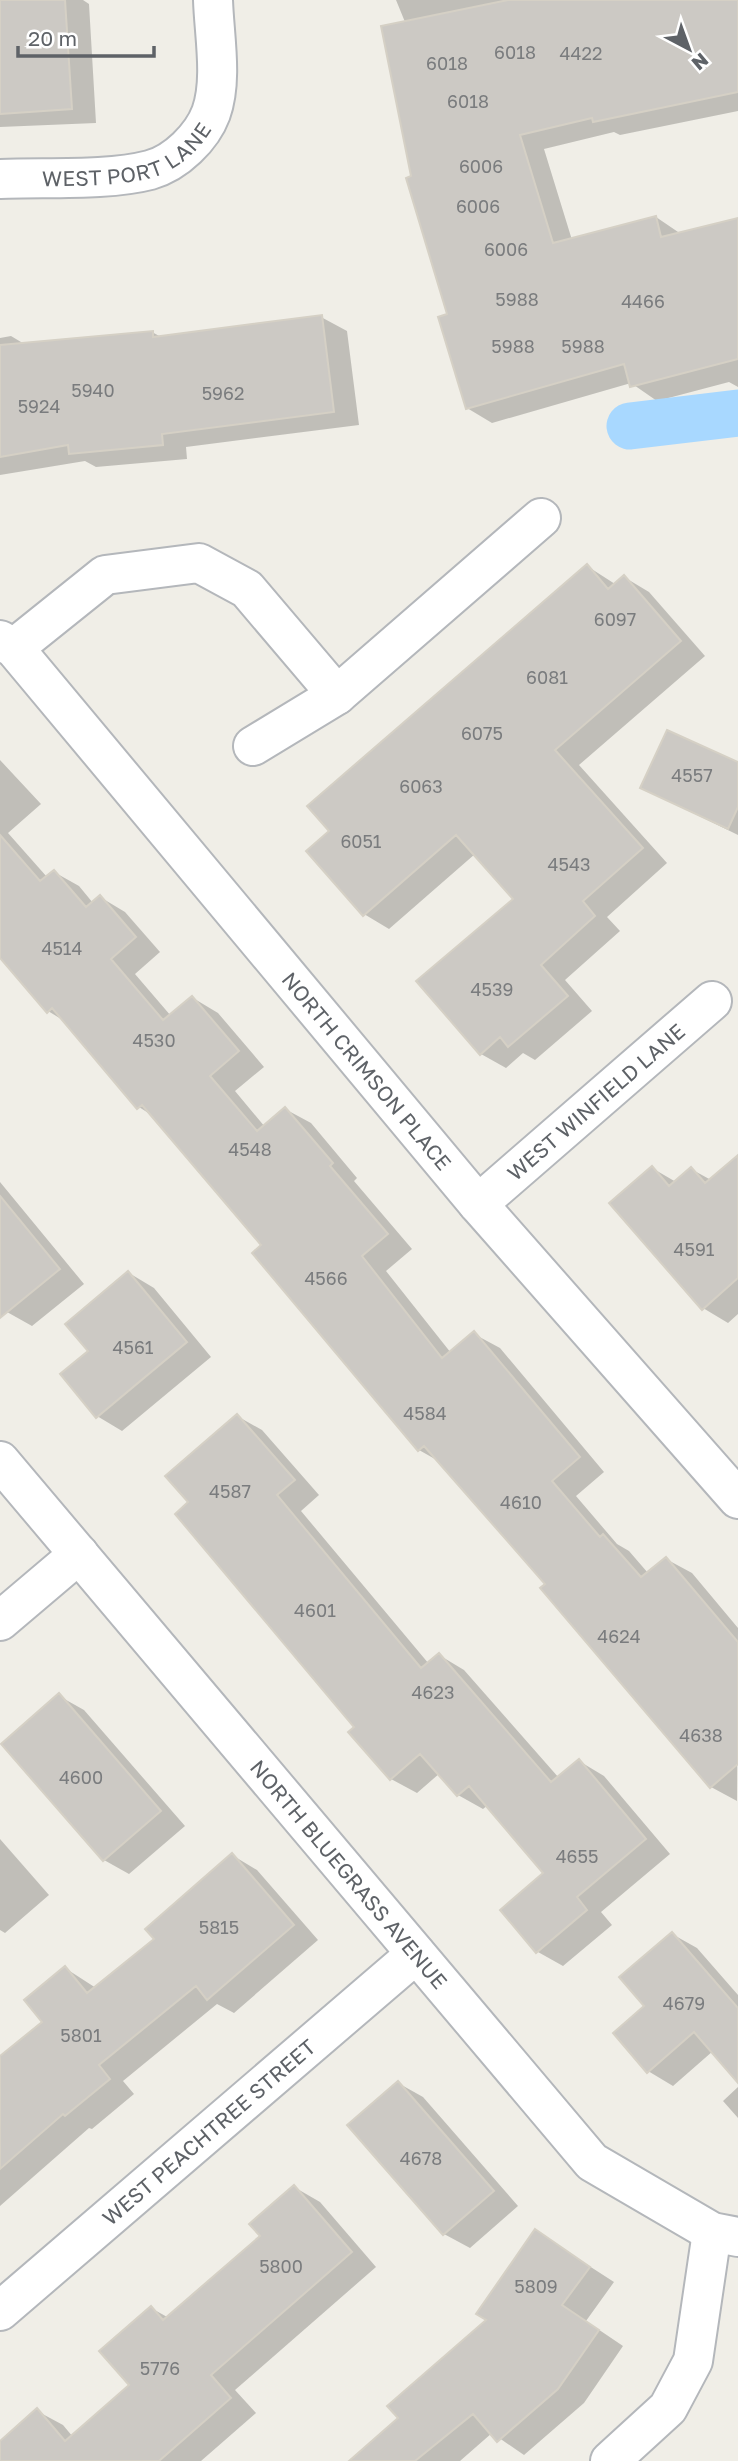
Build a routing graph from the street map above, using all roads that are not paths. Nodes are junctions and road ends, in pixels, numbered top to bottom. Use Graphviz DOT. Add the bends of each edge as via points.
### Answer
graph roads {
  1 [pos="213,0"];
  2 [pos="0,179"];
  3 [pos="541,518"];
  4 [pos="7,644"];
  5 [pos="337,695"];
  6 [pos="253,746"];
  7 [pos="712,1001"];
  8 [pos="478,1204"];
  9 [pos="0,1461"];
  10 [pos="738,1499"];
  11 [pos="79,1554"];
  12 [pos="0,1622"];
  13 [pos="416,1954"];
  14 [pos="725,2234"];
  15 [pos="0,2311"];
  16 [pos="610,2461"];
  1 -- 2 [label="street, WEST PORT LANE" via="216,78 212,111 198,136 179,154 152,170"];
  3 -- 5 [label="street"];
  4 -- 5 [label="street" via="104,575 199,563 247,589"];
  4 -- 8 [label="street, NORTH CRIMSON PLACE"];
  5 -- 6 [label="street"];
  7 -- 8 [label="street, WEST WINFIELD LANE"];
  8 -- 10 [label="street, NORTH CRIMSON PLACE"];
  9 -- 11 [label="street, NORTH BLUEGRASS AVENUE"];
  11 -- 12 [label="street"];
  11 -- 13 [label="street, NORTH BLUEGRASS AVENUE"];
  13 -- 14 [label="street, NORTH BLUEGRASS AVENUE" via="592,2162"];
  13 -- 15 [label="street, WEST PEACHTREE STREET"];
  14 -- 16 [label="street" via="693,2361 668,2408"];
}
